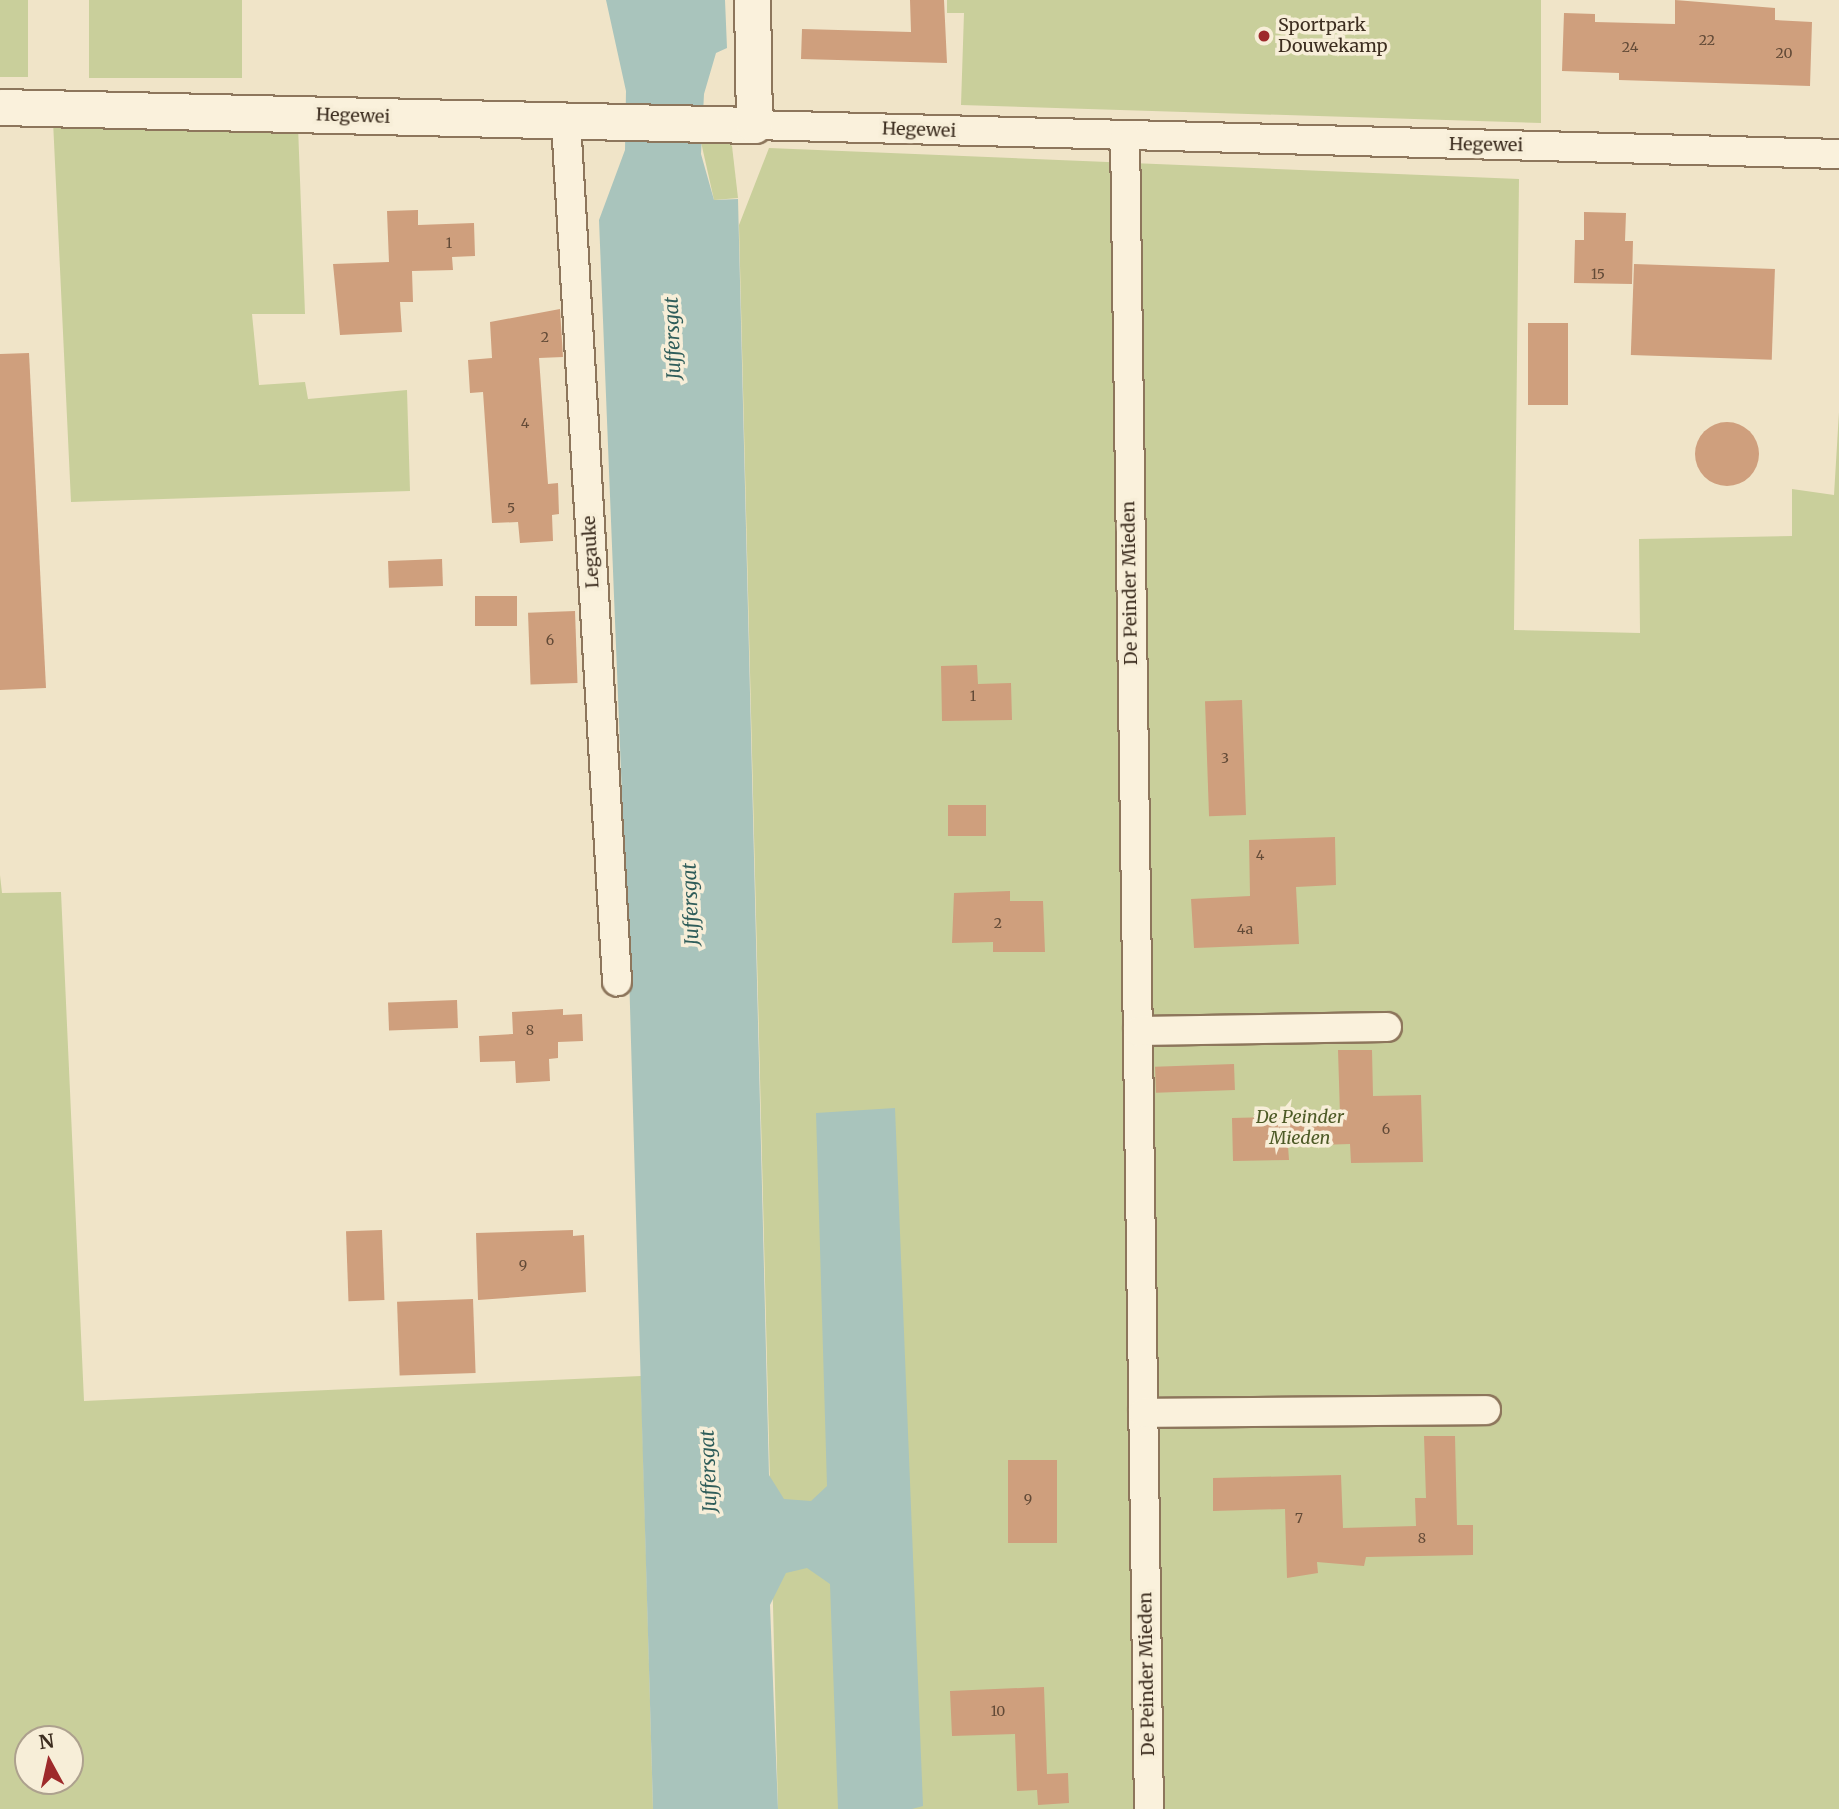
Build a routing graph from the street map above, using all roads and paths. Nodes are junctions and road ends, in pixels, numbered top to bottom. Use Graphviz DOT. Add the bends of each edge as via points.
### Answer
graph roads {
  1 [pos="752,0"];
  2 [pos="0,107"];
  3 [pos="566,122"];
  4 [pos="743,126"];
  5 [pos="1125,135"];
  6 [pos="1839,154"];
  7 [pos="617,981"];
  8 [pos="1387,1027"];
  9 [pos="1138,1031"];
  10 [pos="1486,1410"];
  11 [pos="1143,1413"];
  12 [pos="1149,1809"];
  1 -- 4 [label="street"];
  2 -- 3 [label="street, Hegewei"];
  3 -- 4 [label="street, Hegewei"];
  3 -- 7 [label="street, Legauke"];
  4 -- 5 [label="street, Hegewei"];
  5 -- 6 [label="street, Hegewei"];
  5 -- 9 [label="street, De Peinder Mieden"];
  8 -- 9 [label="street"];
  9 -- 11 [label="street, De Peinder Mieden"];
  10 -- 11 [label="street"];
  11 -- 12 [label="street, De Peinder Mieden"];
}
